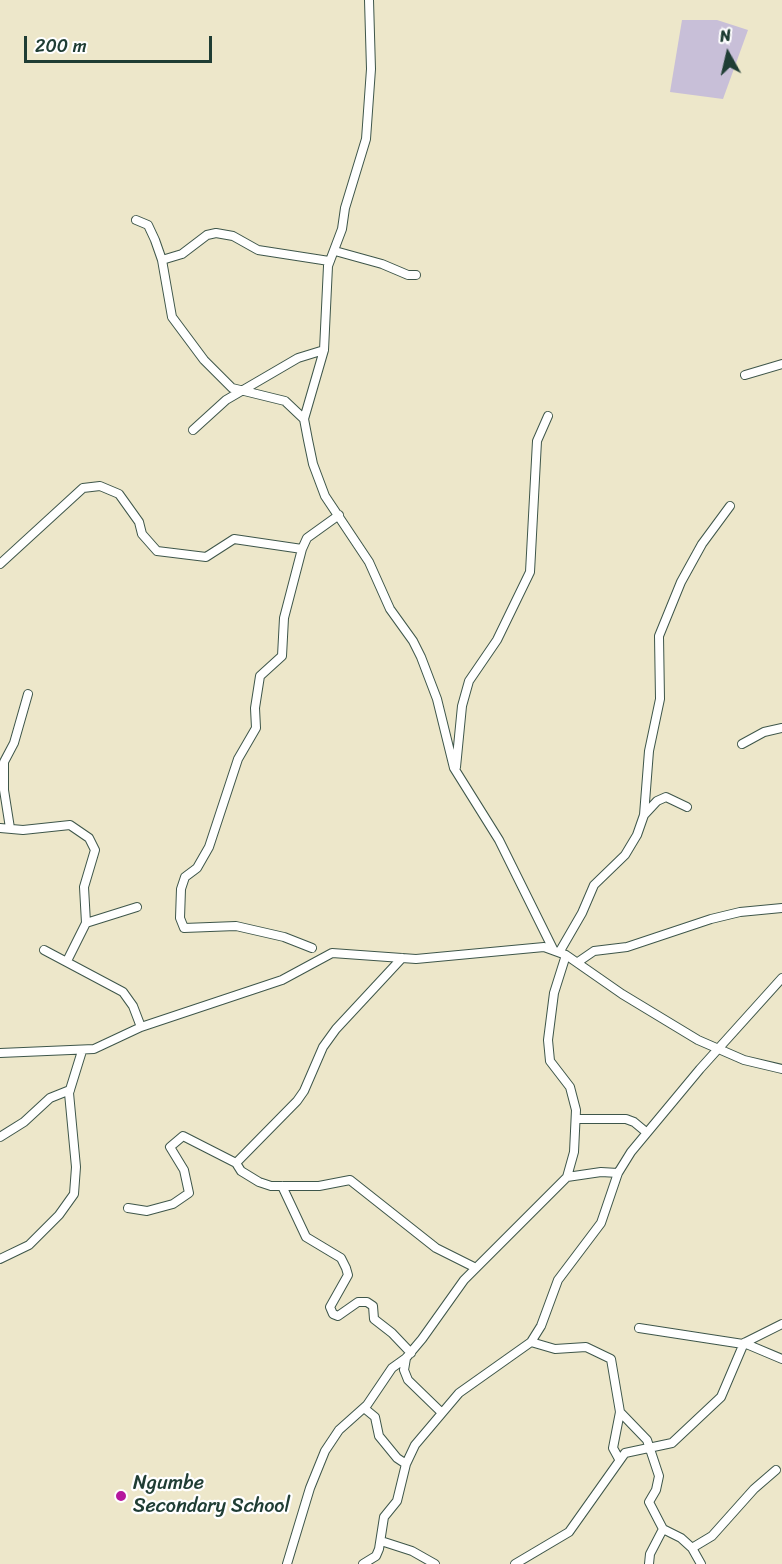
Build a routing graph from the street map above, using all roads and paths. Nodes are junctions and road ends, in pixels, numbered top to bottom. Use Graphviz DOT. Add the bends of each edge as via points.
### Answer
graph roads {
  1 [pos="369,0"];
  2 [pos="136,220"];
  3 [pos="335,251"];
  4 [pos="162,260"];
  5 [pos="329,261"];
  6 [pos="416,274"];
  7 [pos="324,350"];
  8 [pos="782,364"];
  9 [pos="745,375"];
  10 [pos="240,392"];
  11 [pos="548,416"];
  12 [pos="304,419"];
  13 [pos="193,430"];
  14 [pos="730,507"];
  15 [pos="339,515"];
  16 [pos="302,549"];
  17 [pos="0,564"];
  18 [pos="27,694"];
  19 [pos="782,728"];
  20 [pos="742,744"];
  21 [pos="457,772"];
  22 [pos="687,807"];
  23 [pos="644,815"];
  24 [pos="0,828"];
  25 [pos="10,828"];
  26 [pos="137,907"];
  27 [pos="782,908"];
  28 [pos="86,923"];
  29 [pos="312,948"];
  30 [pos="44,950"];
  31 [pos="560,952"];
  32 [pos="402,958"];
  33 [pos="67,961"];
  34 [pos="578,962"];
  35 [pos="782,978"];
  36 [pos="141,1027"];
  37 [pos="718,1050"];
  38 [pos="2,1051"];
  39 [pos="82,1051"];
  40 [pos="782,1069"];
  41 [pos="70,1090"];
  42 [pos="576,1119"];
  43 [pos="646,1132"];
  44 [pos="0,1137"];
  45 [pos="236,1163"];
  46 [pos="618,1173"];
  47 [pos="567,1177"];
  48 [pos="282,1186"];
  49 [pos="128,1208"];
  50 [pos="0,1260"];
  51 [pos="476,1268"];
  52 [pos="782,1324"];
  53 [pos="639,1328"];
  54 [pos="531,1342"];
  55 [pos="744,1343"];
  56 [pos="408,1356"];
  57 [pos="782,1359"];
  58 [pos="364,1408"];
  59 [pos="441,1412"];
  60 [pos="620,1412"];
  61 [pos="651,1447"];
  62 [pos="619,1459"];
  63 [pos="406,1464"];
  64 [pos="776,1470"];
  65 [pos="663,1529"];
  66 [pos="381,1541"];
  67 [pos="692,1548"];
  68 [pos="287,1564"];
  69 [pos="363,1564"];
  70 [pos="435,1564"];
  71 [pos="515,1564"];
  72 [pos="649,1564"];
  73 [pos="701,1564"];
  1 -- 3 [label="street" via="371,69 366,139"];
  2 -- 4 [label="street" via="148,225"];
  3 -- 5 [label="street"];
  3 -- 6 [label="street" via="408,275"];
  4 -- 5 [label="street" via="182,254 207,235 216,233 233,236 258,250"];
  4 -- 10 [label="street" via="167,299 176,325 212,369"];
  5 -- 7 [label="street"];
  7 -- 10 [label="street" via="298,358"];
  7 -- 12 [label="street"];
  8 -- 9 [label="street"];
  10 -- 12 [label="street" via="285,401"];
  10 -- 13 [label="street" via="216,407"];
  11 -- 21 [label="street" via="537,441 530,572 497,640 469,681 462,706"];
  12 -- 15 [label="street" via="318,478"];
  14 -- 23 [label="street" via="702,544 681,582 659,636 660,699 649,751"];
  15 -- 16 [label="street" via="308,538"];
  15 -- 21 [label="street" via="421,657"];
  16 -- 17 [label="street" via="234,539 206,557 157,551 142,534 139,522 119,494 100,486 83,488"];
  16 -- 29 [label="street" via="284,618 282,657 260,676 256,728 238,759 209,847 197,868 185,877 180,918 184,928 236,926"];
  18 -- 25 [label="street" via="14,743 4,762"];
  19 -- 20 [label="street"];
  21 -- 31 [label="street" via="499,840 535,917"];
  22 -- 23 [label="street" via="666,797"];
  23 -- 31 [label="street" via="631,847 594,885"];
  24 -- 25 [label="street"];
  25 -- 28 [label="street" via="70,825 89,838 95,850 84,887"];
  26 -- 28 [label="street"];
  27 -- 34 [label="street" via="711,919 635,945 594,951"];
  28 -- 33 [label="street"];
  30 -- 33 [label="street"];
  31 -- 32 [label="street"];
  31 -- 34 [label="street"];
  31 -- 42 [label="street" via="548,1052 550,1061 570,1087"];
  32 -- 36 [label="street" via="328,953 282,980"];
  32 -- 45 [label="street" via="330,1038 297,1101"];
  33 -- 36 [label="street" via="123,992"];
  34 -- 37 [label="street" via="622,994"];
  35 -- 37 [label="street"];
  36 -- 39 [label="street" via="108,1045"];
  37 -- 40 [label="street"];
  37 -- 43 [label="street"];
  38 -- 39 [label="street"];
  39 -- 41 [label="street"];
  41 -- 44 [label="street" via="50,1098"];
  41 -- 50 [label="street" via="76,1167 74,1194 29,1245"];
  42 -- 43 [label="street" via="626,1119"];
  42 -- 47 [label="street" via="574,1152"];
  43 -- 46 [label="street"];
  45 -- 48 [label="street" via="259,1182"];
  45 -- 49 [label="street" via="183,1136 170,1147 184,1170 189,1193 173,1204 147,1211"];
  46 -- 47 [label="street"];
  46 -- 54 [label="street" via="601,1223 562,1274 542,1326"];
  47 -- 51 [label="street"];
  48 -- 51 [label="street" via="319,1186 350,1180 436,1248"];
  48 -- 56 [label="street" via="306,1237 341,1258 346,1268 348,1275 330,1306 333,1314 338,1316 358,1302 367,1302 373,1306 374,1319 392,1333"];
  51 -- 56 [label="street"];
  52 -- 55 [label="street"];
  53 -- 55 [label="street"];
  54 -- 59 [label="street" via="467,1386"];
  54 -- 60 [label="street" via="555,1349 586,1347 608,1356 613,1364"];
  55 -- 57 [label="street"];
  55 -- 61 [label="street" via="717,1400 672,1443"];
  56 -- 58 [label="street" via="392,1368"];
  56 -- 59 [label="street" via="404,1370 408,1380"];
  58 -- 63 [label="street" via="375,1417 380,1436"];
  58 -- 68 [label="street" via="339,1430 325,1451"];
  59 -- 63 [label="street" via="415,1445"];
  60 -- 61 [label="street"];
  60 -- 62 [label="street" via="613,1448"];
  61 -- 62 [label="street" via="628,1451"];
  61 -- 65 [label="street" via="659,1481 649,1502"];
  62 -- 71 [label="street" via="569,1532"];
  63 -- 66 [label="street" via="398,1501 383,1520"];
  64 -- 67 [label="street" via="712,1536"];
  65 -- 67 [label="street"];
  65 -- 72 [label="street"];
  66 -- 69 [label="street" via="376,1556"];
  66 -- 70 [label="street"];
  67 -- 73 [label="street"];
}
